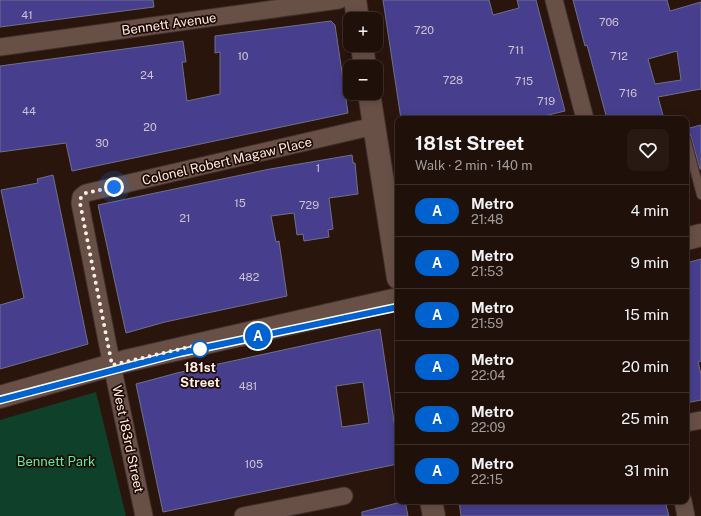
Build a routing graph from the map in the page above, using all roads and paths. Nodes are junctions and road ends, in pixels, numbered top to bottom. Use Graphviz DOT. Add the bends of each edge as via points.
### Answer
graph roads {
  1 [pos="339,0"];
  2 [pos="355,0"];
  3 [pos="554,0"];
  4 [pos="357,12"];
  5 [pos="0,47"];
  6 [pos="370,100"];
  7 [pos="584,116"];
  8 [pos="374,126"];
  9 [pos="689,149"];
  10 [pos="701,195"];
  11 [pos="81,197"];
  12 [pos="701,235"];
  13 [pos="689,237"];
  14 [pos="395,259"];
  15 [pos="395,300"];
  16 [pos="112,365"];
  17 [pos="0,398"];
  18 [pos="701,420"];
  19 [pos="689,422"];
  20 [pos="344,496"];
  21 [pos="432,504"];
  22 [pos="683,504"];
  23 [pos="144,516"];
  24 [pos="243,516"];
  25 [pos="434,516"];
  26 [pos="686,516"];
  1 -- 5 [label="street, Bennett Avenue"];
  2 -- 4 [label="main road"];
  3 -- 7 [label="street"];
  6 -- 8 [label="main road"];
  8 -- 11 [label="street, Colonel Robert Magaw Place" via="86,193"];
  8 -- 14 [label="main road"];
  9 -- 10 [label="lane"];
  11 -- 16 [label="street, West 183rd Street" via="80,203"];
  12 -- 13 [label="main road"];
  15 -- 16 [label="main road"];
  16 -- 17 [label="main road"];
  16 -- 23 [label="street, West 183rd Street"];
  18 -- 19 [label="street"];
  20 -- 24 [label="street"];
  21 -- 25 [label="main road"];
  22 -- 26 [label="street"];
}
